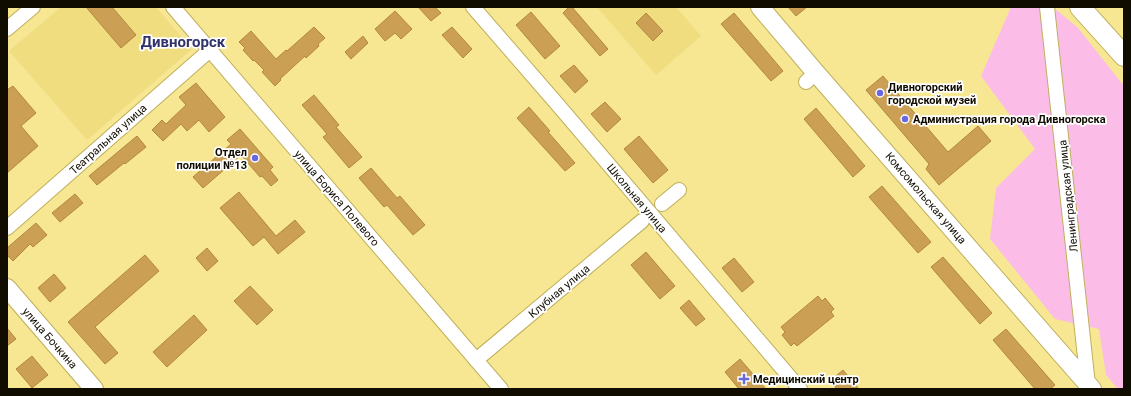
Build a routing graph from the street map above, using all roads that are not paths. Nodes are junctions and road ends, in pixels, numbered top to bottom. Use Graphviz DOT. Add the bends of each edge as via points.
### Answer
graph roads {
  1 [pos="33,7"];
  2 [pos="173,7"];
  3 [pos="473,7"];
  4 [pos="760,7"];
  5 [pos="1047,7"];
  6 [pos="1080,7"];
  7 [pos="7,29"];
  8 [pos="210,50"];
  9 [pos="1124,56"];
  10 [pos="679,190"];
  11 [pos="662,204"];
  12 [pos="642,221"];
  13 [pos="7,228"];
  14 [pos="7,288"];
  15 [pos="476,360"];
  16 [pos="1090,387"];
  17 [pos="94,389"];
  18 [pos="501,389"];
  19 [pos="800,389"];
  1 -- 7 [label="street"];
  2 -- 8 [label="street, улица Бориса Полевого"];
  3 -- 19 [label="street, Школьная улица"];
  4 -- 16 [label="main road, Комсомольская улица"];
  5 -- 16 [label="street, Ленинградская улица"];
  6 -- 9 [label="highway"];
  8 -- 13 [label="street, Театральная улица"];
  8 -- 15 [label="street, улица Бориса Полевого"];
  10 -- 11 [label="street"];
  12 -- 15 [label="street, Клубная улица"];
  14 -- 17 [label="main road, улица Бочкина"];
  15 -- 18 [label="street, улица Бориса Полевого"];
}
